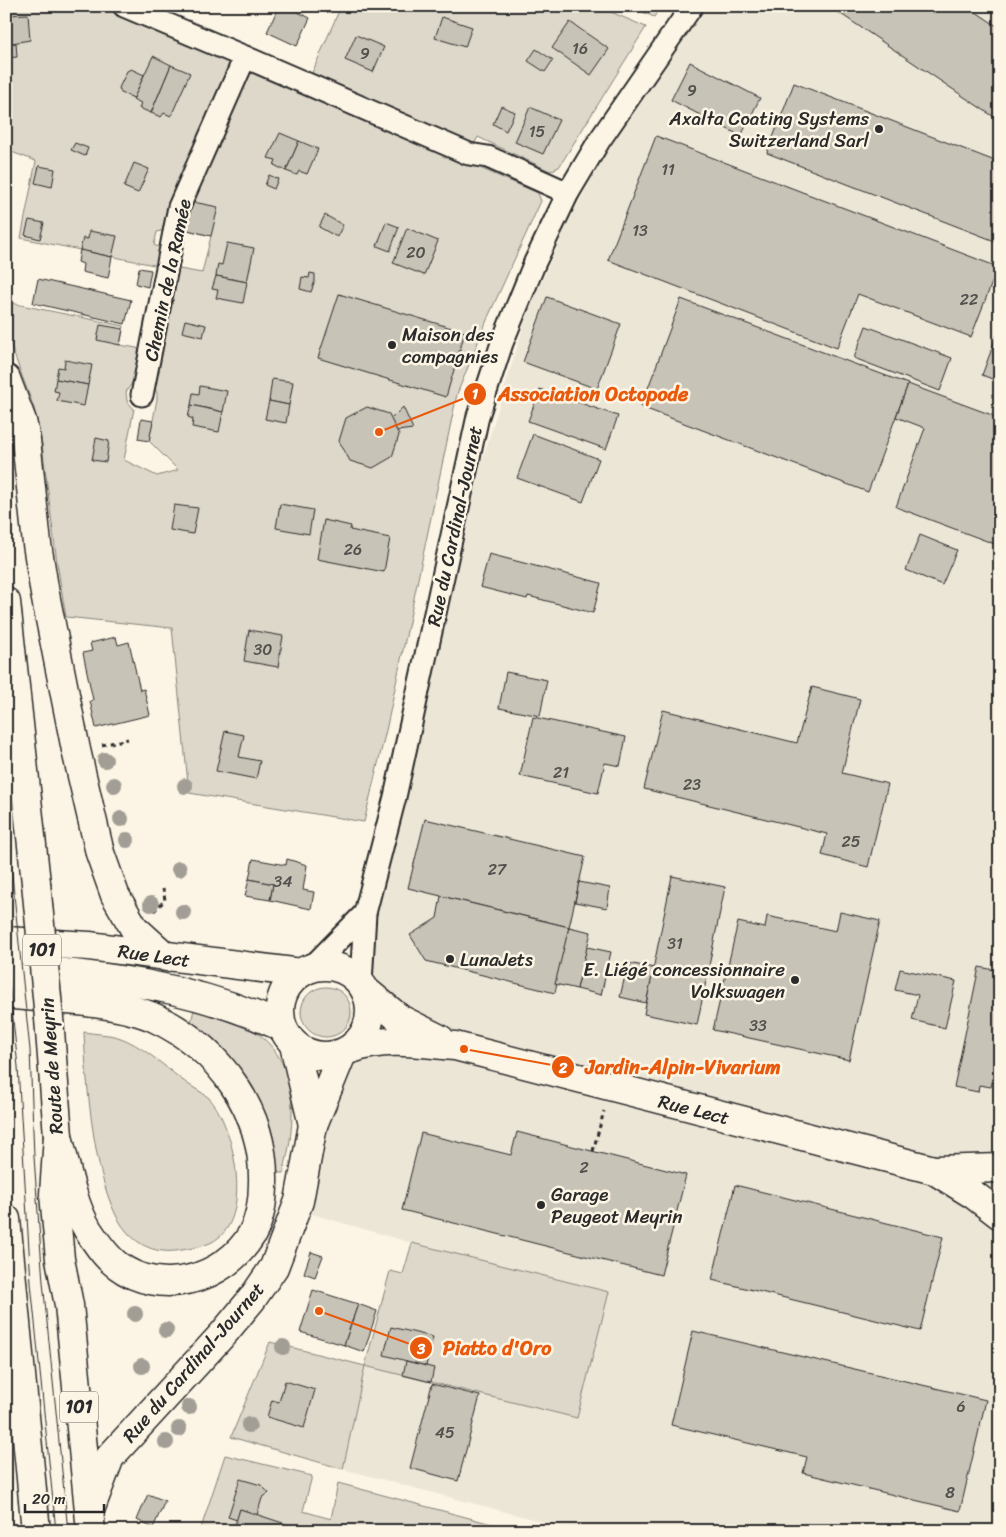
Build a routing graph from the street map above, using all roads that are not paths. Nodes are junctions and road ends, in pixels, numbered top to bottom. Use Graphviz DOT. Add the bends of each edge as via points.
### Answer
graph roads {
  1 [pos="124,6"];
  2 [pos="692,6"];
  3 [pos="245,57"];
  4 [pos="568,193"];
  5 [pos="6,379"];
  6 [pos="142,395"];
  7 [pos="6,602"];
  8 [pos="365,914"];
  9 [pos="6,941"];
  10 [pos="166,956"];
  11 [pos="6,967"];
  12 [pos="306,970"];
  13 [pos="363,987"];
  14 [pos="6,994"];
  15 [pos="288,1036"];
  16 [pos="455,1046"];
  17 [pos="347,1052"];
  18 [pos="313,1125"];
  19 [pos="58,1136"];
  20 [pos="1000,1168"];
  21 [pos="934,1170"];
  22 [pos="1000,1215"];
  23 [pos="6,1219"];
  24 [pos="90,1520"];
  25 [pos="36,1531"];
  1 -- 3 [label="street"];
  2 -- 4 [label="street, Rue du Cardinal-Journet" via="599,141"];
  3 -- 4 [label="street"];
  3 -- 6 [label="street, Chemin de la Ramée" via="179,207"];
  4 -- 8 [label="street, Rue du Cardinal-Journet" via="502,343 478,416 395,797"];
  5 -- 10 [label="main road" via="26,440 45,594 100,853 115,895 134,928"];
  7 -- 19 [label="main road, Route de Meyrin / 101, bridge" via="54,1059"];
  8 -- 12 [label="street"];
  8 -- 13 [label="street, Rue du Cardinal-Journet"];
  9 -- 10 [label="main road, Rue Lect" via="89,946"];
  10 -- 12 [label="main road, Rue Lect"];
  11 -- 15 [label="main road, Rue Lect" via="106,976 189,993 258,1015"];
  12 -- 13 [label="main road" via="333,966 353,975"];
  12 -- 15 [label="main road" via="289,983 282,997 280,1012"];
  13 -- 16 [label="main road, Rue Lect" via="400,1019"];
  13 -- 17 [label="main road" via="370,1007 369,1023 363,1038"];
  14 -- 19 [label="main road" via="138,1012 178,1030 203,1049 238,1091 251,1116 261,1149 263,1194 252,1234 229,1260 196,1278 157,1282 117,1265 87,1228"];
  15 -- 17 [label="main road" via="304,1052 317,1056 329,1057"];
  15 -- 18 [label="main road, Rue du Cardinal-Journet"];
  16 -- 17 [label="main road, Rue Lect" via="394,1040 371,1042"];
  16 -- 21 [label="main road, Rue Lect"];
  17 -- 18 [label="main road, Rue du Cardinal-Journet"];
  18 -- 24 [label="main road, Rue du Cardinal-Journet" via="299,1202 274,1267 223,1334 110,1457"];
  19 -- 24 [label="main road, Route de Meyrin / 101" via="55,1203 60,1259 69,1305"];
  20 -- 21 [label="main road, Rue Lect"];
  21 -- 22 [label="main road, Rue Lect"];
  23 -- 25 [label="main road"];
}
